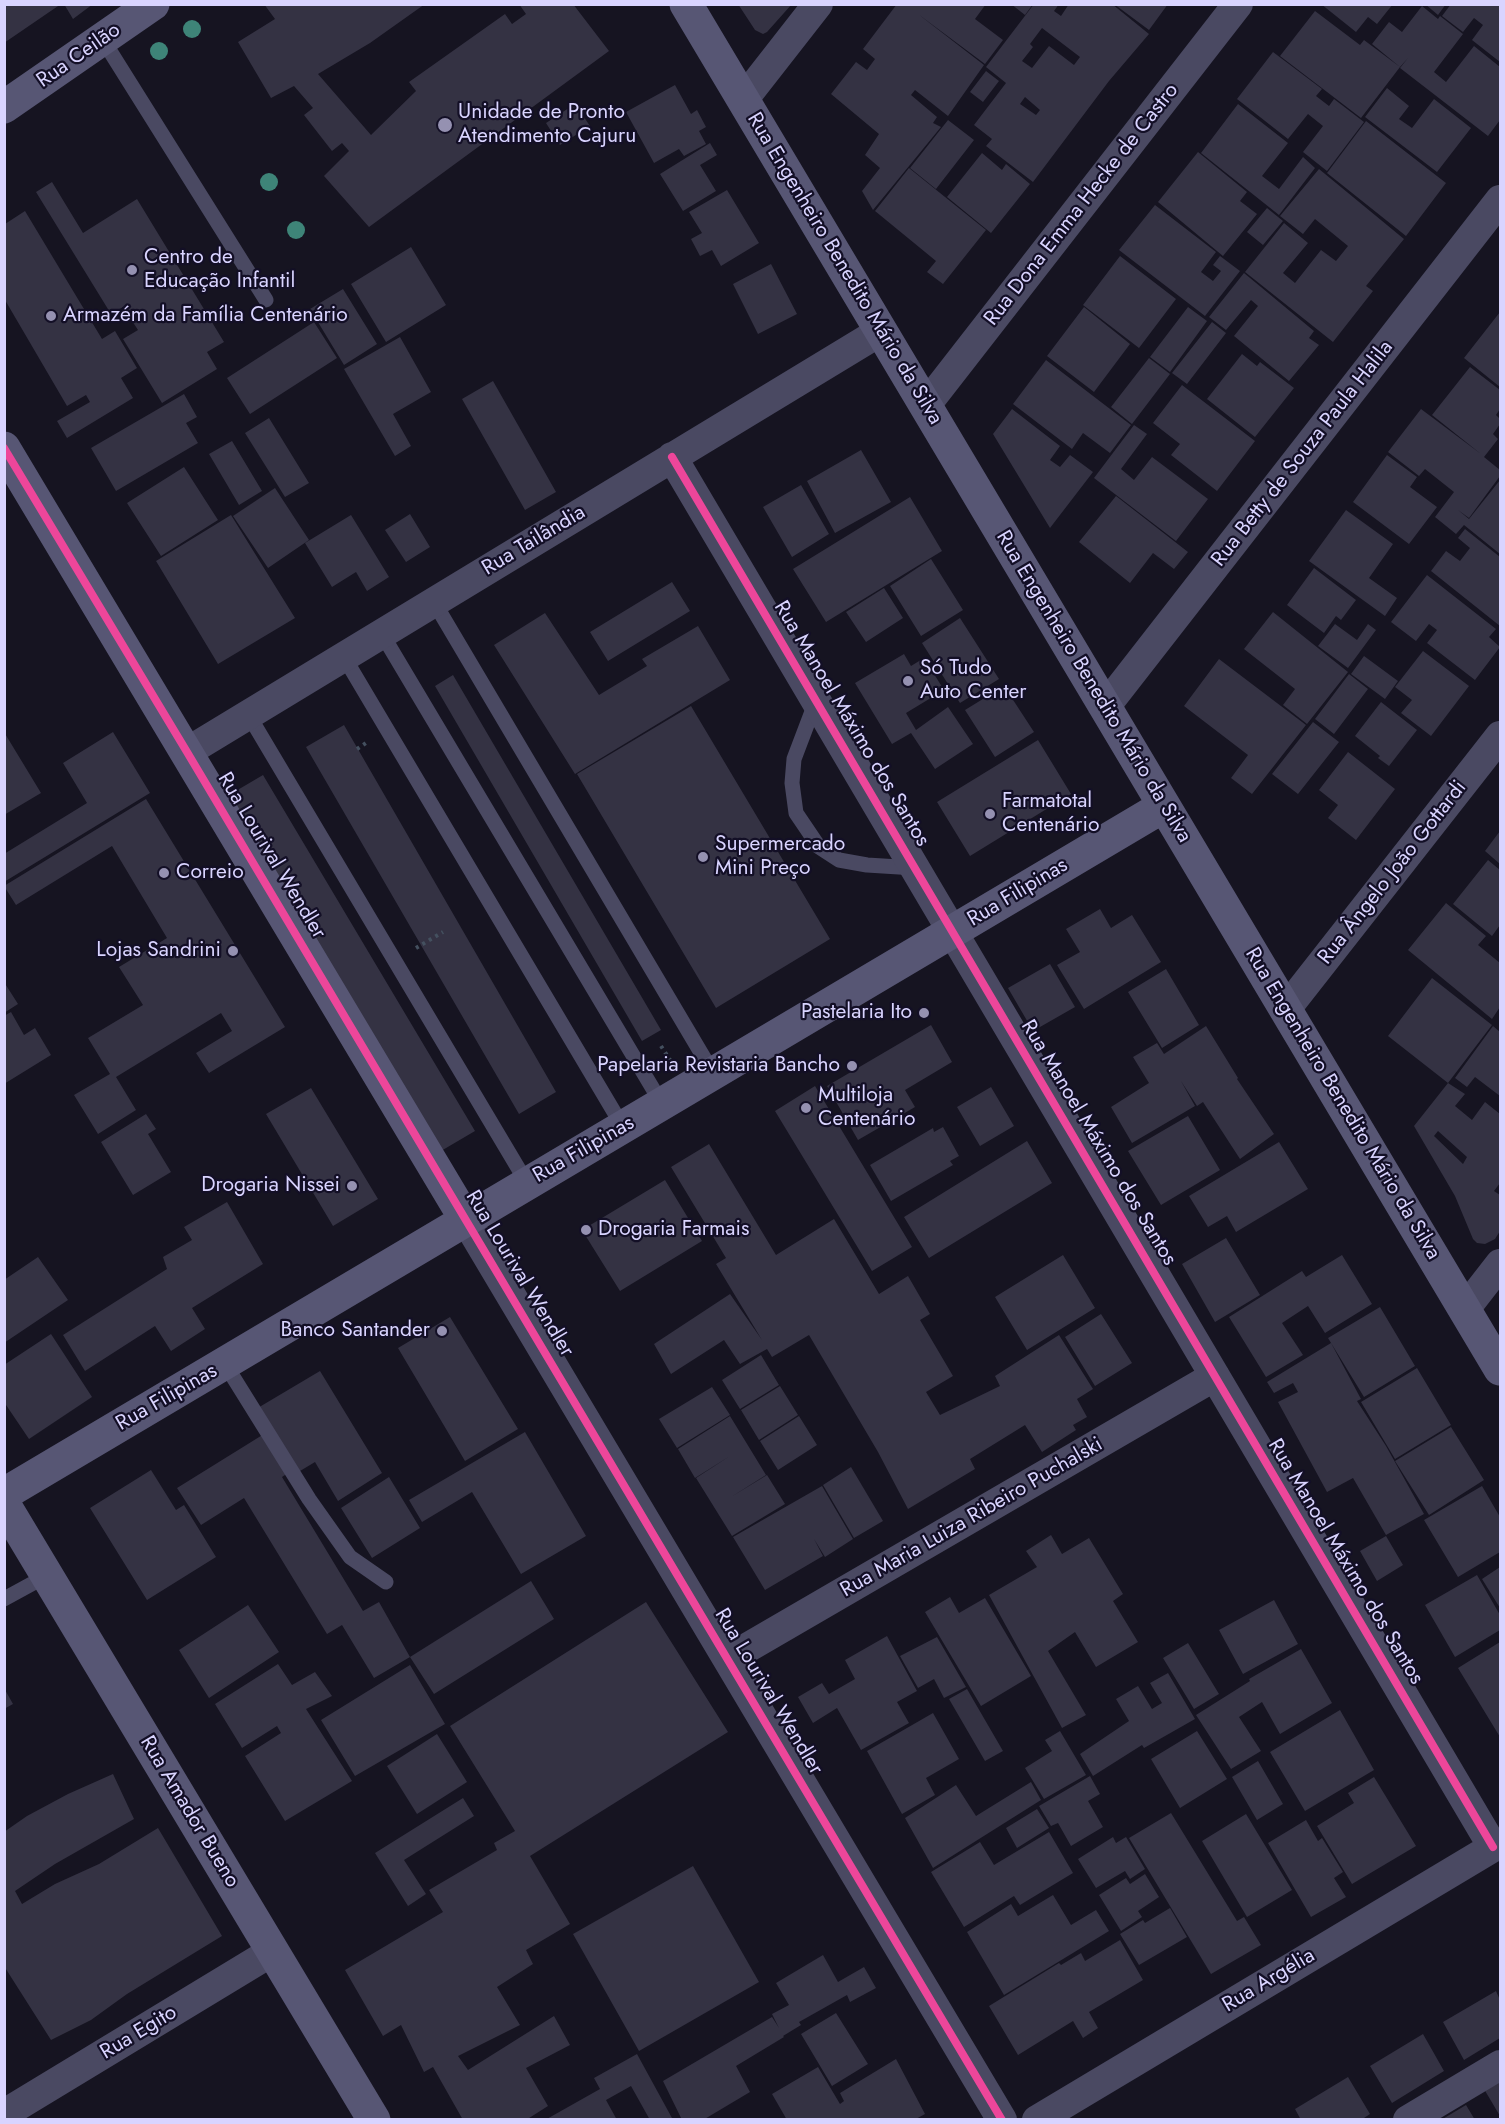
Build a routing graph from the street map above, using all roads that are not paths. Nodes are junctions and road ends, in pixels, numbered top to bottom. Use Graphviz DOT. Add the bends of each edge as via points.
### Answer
graph roads {
  1 [pos="153,4"];
  2 [pos="686,4"];
  3 [pos="819,4"];
  4 [pos="1239,4"];
  5 [pos="103,40"];
  6 [pos="743,100"];
  7 [pos="4,107"];
  8 [pos="1500,200"];
  9 [pos="266,300"];
  10 [pos="881,331"];
  11 [pos="926,405"];
  12 [pos="4,448"];
  13 [pos="672,457"];
  14 [pos="434,602"];
  15 [pos="382,634"];
  16 [pos="344,657"];
  17 [pos="816,701"];
  18 [pos="1105,707"];
  19 [pos="248,714"];
  20 [pos="1500,736"];
  21 [pos="188,752"];
  22 [pos="1164,806"];
  23 [pos="915,868"];
  24 [pos="952,931"];
  25 [pos="1286,1009"];
  26 [pos="713,1073"];
  27 [pos="662,1104"];
  28 [pos="623,1127"];
  29 [pos="527,1183"];
  30 [pos="466,1220"];
  31 [pos="1500,1264"];
  32 [pos="1465,1309"];
  33 [pos="225,1364"];
  34 [pos="1500,1369"];
  35 [pos="1215,1376"];
  36 [pos="4,1494"];
  37 [pos="4,1504"];
  38 [pos="48,1575"];
  39 [pos="386,1582"];
  40 [pos="4,1599"];
  41 [pos="728,1659"];
  42 [pos="1497,1845"];
  43 [pos="273,1952"];
  44 [pos="1500,2066"];
  45 [pos="4,2114"];
  46 [pos="374,2120"];
  47 [pos="1002,2120"];
  48 [pos="1037,2120"];
  49 [pos="1408,2120"];
  1 -- 5 [label="street, Rua Ceilão"];
  2 -- 6 [label="street, Rua Engenheiro Benedito Mário da Silva"];
  3 -- 6 [label="street"];
  4 -- 11 [label="street, Rua Dona Emma Hecke de Castro"];
  5 -- 7 [label="street, Rua Ceilão"];
  5 -- 9 [label="lane"];
  6 -- 10 [label="street, Rua Engenheiro Benedito Mário da Silva"];
  8 -- 18 [label="street, Rua Betty de Souza Paula Halila"];
  10 -- 11 [label="street, Rua Engenheiro Benedito Mário da Silva"];
  10 -- 13 [label="street, Rua Tailândia"];
  11 -- 18 [label="street, Rua Engenheiro Benedito Mário da Silva"];
  12 -- 21 [label="street, Rua Lourival Wendler"];
  13 -- 14 [label="street, Rua Tailândia"];
  13 -- 17 [label="street, Rua Manoel Máximo dos Santos"];
  14 -- 15 [label="street, Rua Tailândia"];
  14 -- 26 [label="lane"];
  15 -- 16 [label="street, Rua Tailândia"];
  15 -- 27 [label="lane"];
  16 -- 19 [label="street, Rua Tailândia"];
  16 -- 28 [label="lane"];
  17 -- 23 [label="street, Rua Manoel Máximo dos Santos"];
  17 -- 23 [label="lane" via="794,759 796,813 819,847 839,860"];
  18 -- 22 [label="street, Rua Engenheiro Benedito Mário da Silva"];
  19 -- 21 [label="street, Rua Tailândia"];
  19 -- 29 [label="lane"];
  20 -- 25 [label="street, Rua Ângelo João Gottardi"];
  21 -- 30 [label="street, Rua Lourival Wendler"];
  22 -- 24 [label="street, Rua Filipinas"];
  22 -- 25 [label="street, Rua Engenheiro Benedito Mário da Silva"];
  23 -- 24 [label="street, Rua Manoel Máximo dos Santos"];
  24 -- 26 [label="street, Rua Filipinas"];
  24 -- 35 [label="street, Rua Manoel Máximo dos Santos"];
  25 -- 32 [label="street, Rua Engenheiro Benedito Mário da Silva"];
  26 -- 27 [label="street, Rua Filipinas"];
  27 -- 28 [label="street, Rua Filipinas"];
  28 -- 29 [label="street, Rua Filipinas"];
  29 -- 30 [label="street, Rua Filipinas"];
  30 -- 33 [label="street, Rua Filipinas"];
  30 -- 41 [label="street, Rua Lourival Wendler"];
  31 -- 32 [label="street"];
  32 -- 34 [label="street, Rua Engenheiro Benedito Mário da Silva"];
  33 -- 36 [label="street, Rua Filipinas"];
  33 -- 39 [label="lane" via="350,1557"];
  35 -- 41 [label="street, Rua Maria Luiza Ribeiro Puchalski"];
  35 -- 42 [label="street, Rua Manoel Máximo dos Santos"];
  37 -- 38 [label="street, Rua Amador Bueno"];
  38 -- 40 [label="lane"];
  38 -- 43 [label="street, Rua Amador Bueno"];
  41 -- 47 [label="street, Rua Lourival Wendler"];
  42 -- 48 [label="street, Rua Argélia"];
  43 -- 45 [label="street, Rua Egito"];
  43 -- 46 [label="street, Rua Amador Bueno"];
  44 -- 49 [label="street"];
}
